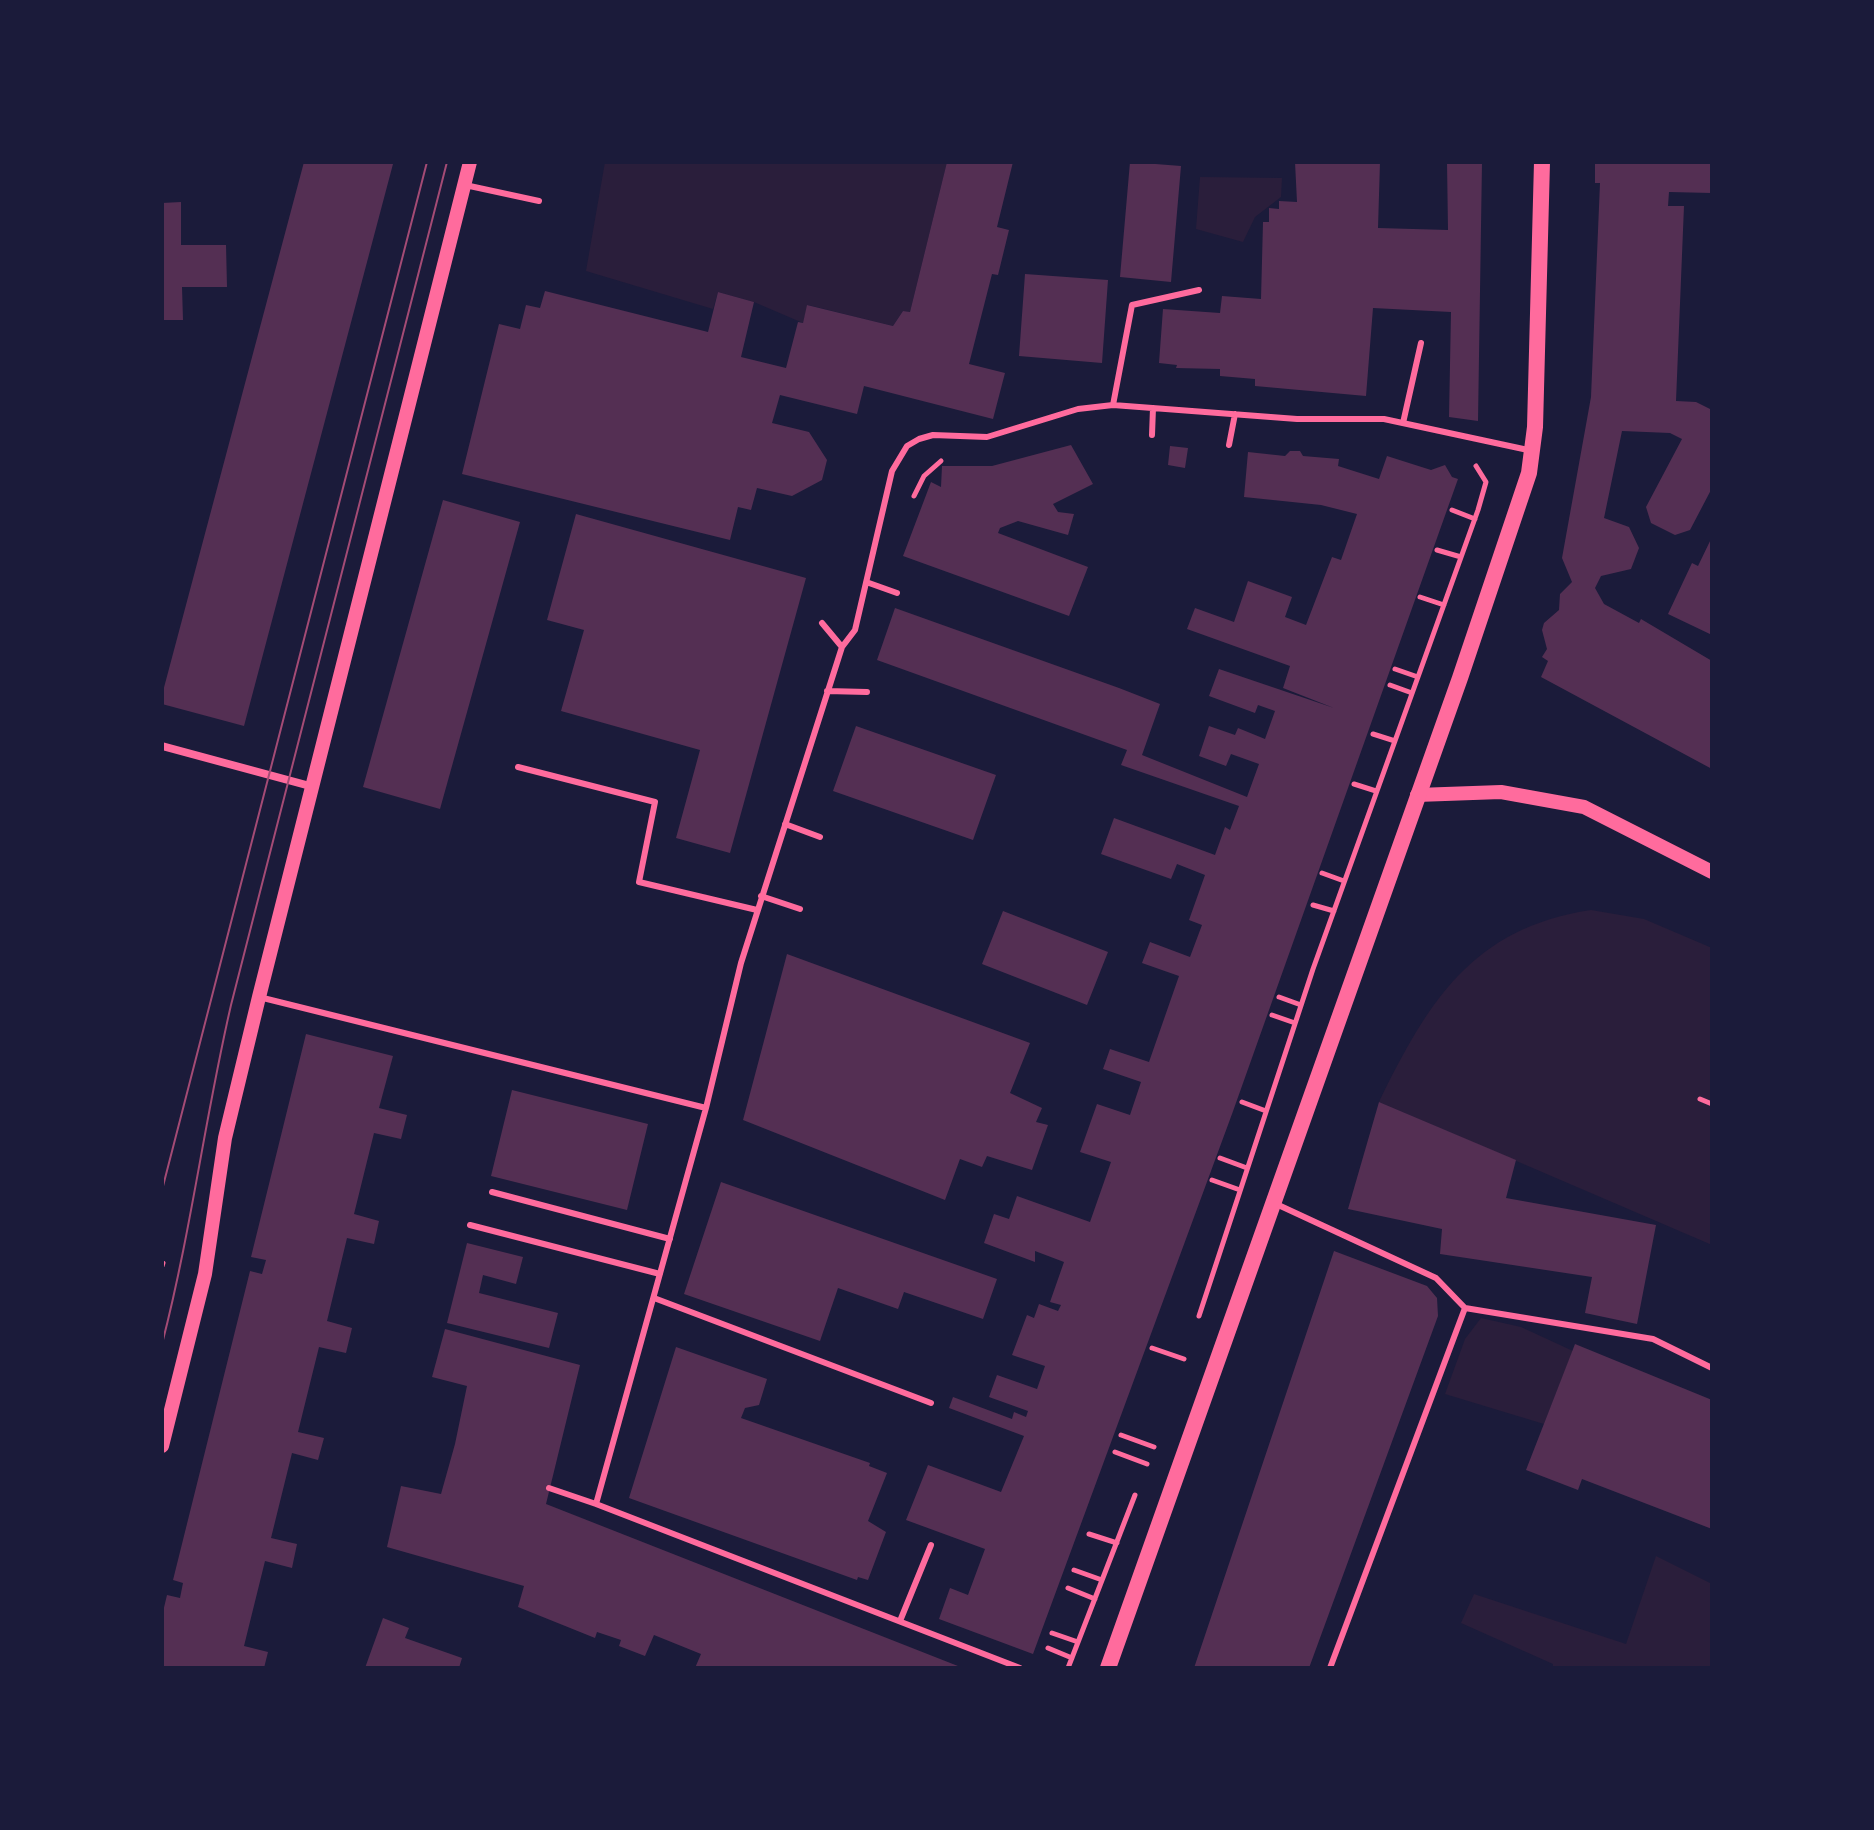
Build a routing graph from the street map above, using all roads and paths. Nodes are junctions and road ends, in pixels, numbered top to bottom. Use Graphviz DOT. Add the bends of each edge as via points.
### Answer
graph roads {
  1 [pos="470,162"];
  2 [pos="1542,162"];
  3 [pos="465,185"];
  4 [pos="539,201"];
  5 [pos="1199,290"];
  6 [pos="1421,343"];
  7 [pos="1113,405"];
  8 [pos="1153,408"];
  9 [pos="1235,414"];
  10 [pos="1403,423"];
  11 [pos="1152,435"];
  12 [pos="1229,445"];
  13 [pos="1534,451"];
  14 [pos="945,459"];
  15 [pos="1469,462"];
  16 [pos="910,510"];
  17 [pos="1452,510"];
  18 [pos="1475,519"];
  19 [pos="1437,550"];
  20 [pos="1461,557"];
  21 [pos="869,583"];
  22 [pos="897,593"];
  23 [pos="1420,597"];
  24 [pos="1444,605"];
  25 [pos="822,623"];
  26 [pos="842,647"];
  27 [pos="1395,669"];
  28 [pos="1418,677"];
  29 [pos="1390,685"];
  30 [pos="827,691"];
  31 [pos="867,692"];
  32 [pos="1413,693"];
  33 [pos="1373,734"];
  34 [pos="1395,741"];
  35 [pos="162,746"];
  36 [pos="518,767"];
  37 [pos="1354,784"];
  38 [pos="310,786"];
  39 [pos="1376,791"];
  40 [pos="1417,795"];
  41 [pos="785,824"];
  42 [pos="820,837"];
  43 [pos="1712,872"];
  44 [pos="1322,873"];
  45 [pos="1344,881"];
  46 [pos="761,896"];
  47 [pos="1313,905"];
  48 [pos="800,909"];
  49 [pos="757,910"];
  50 [pos="1334,911"];
  51 [pos="259,997"];
  52 [pos="1279,997"];
  53 [pos="1301,1005"];
  54 [pos="1272,1015"];
  55 [pos="1295,1023"];
  56 [pos="1700,1099"];
  57 [pos="1242,1102"];
  58 [pos="1712,1104"];
  59 [pos="706,1108"];
  60 [pos="1266,1111"];
  61 [pos="1220,1158"];
  62 [pos="1247,1168"];
  63 [pos="1212,1180"];
  64 [pos="1240,1190"];
  65 [pos="492,1192"];
  66 [pos="1272,1202"];
  67 [pos="470,1225"];
  68 [pos="670,1239"];
  69 [pos="660,1274"];
  70 [pos="654,1298"];
  71 [pos="1465,1308"];
  72 [pos="1194,1331"];
  73 [pos="1189,1345"];
  74 [pos="1152,1348"];
  75 [pos="1184,1359"];
  76 [pos="1712,1368"];
  77 [pos="1180,1372"];
  78 [pos="931,1403"];
  79 [pos="1159,1434"];
  80 [pos="1121,1435"];
  81 [pos="162,1446"];
  82 [pos="1154,1447"];
  83 [pos="1115,1452"];
  84 [pos="1147,1464"];
  85 [pos="1142,1477"];
  86 [pos="549,1488"];
  87 [pos="1137,1490"];
  88 [pos="596,1504"];
  89 [pos="1089,1534"];
  90 [pos="1117,1543"];
  91 [pos="931,1545"];
  92 [pos="1074,1570"];
  93 [pos="1102,1580"];
  94 [pos="1068,1588"];
  95 [pos="1095,1599"];
  96 [pos="900,1621"];
  97 [pos="1052,1633"];
  98 [pos="1078,1642"];
  99 [pos="1048,1648"];
  100 [pos="1072,1658"];
  101 [pos="1020,1668"];
  102 [pos="1068,1668"];
  103 [pos="1108,1668"];
  104 [pos="1330,1668"];
  1 -- 3 [label="street"];
  2 -- 13 [label="main road"];
  3 -- 4 [label="lane"];
  3 -- 38 [label="street"];
  5 -- 7 [label="lane" via="1132,305"];
  6 -- 10 [label="lane"];
  7 -- 8 [label="lane"];
  7 -- 21 [label="lane" via="1078,409 998,435 933,435 907,446 892,471"];
  8 -- 9 [label="lane"];
  8 -- 11 [label="lane"];
  9 -- 10 [label="lane"];
  9 -- 12 [label="lane"];
  10 -- 13 [label="lane"];
  13 -- 40 [label="main road"];
  14 -- 16 [label="path" via="924,476"];
  15 -- 18 [label="path" via="1486,482"];
  17 -- 18 [label="path"];
  18 -- 20 [label="path"];
  19 -- 20 [label="path"];
  20 -- 24 [label="path"];
  21 -- 22 [label="lane"];
  21 -- 26 [label="lane" via="855,630"];
  23 -- 24 [label="path"];
  24 -- 28 [label="path"];
  25 -- 26 [label="lane"];
  26 -- 30 [label="lane"];
  27 -- 28 [label="path"];
  28 -- 32 [label="path"];
  29 -- 32 [label="path"];
  30 -- 31 [label="lane"];
  30 -- 41 [label="lane"];
  32 -- 34 [label="path"];
  33 -- 34 [label="path"];
  34 -- 39 [label="path"];
  35 -- 38 [label="street"];
  36 -- 49 [label="lane" via="655,802 639,882"];
  37 -- 39 [label="path"];
  38 -- 51 [label="street"];
  39 -- 45 [label="path"];
  40 -- 43 [label="street" via="1501,792 1584,807"];
  40 -- 66 [label="main road"];
  41 -- 42 [label="lane"];
  41 -- 46 [label="lane"];
  44 -- 45 [label="path"];
  45 -- 50 [label="path"];
  46 -- 48 [label="lane"];
  46 -- 49 [label="lane"];
  47 -- 50 [label="path"];
  49 -- 59 [label="lane"];
  50 -- 53 [label="path"];
  51 -- 59 [label="lane"];
  51 -- 81 [label="street" via="225,1138 205,1274"];
  52 -- 53 [label="path"];
  53 -- 55 [label="path"];
  54 -- 55 [label="path"];
  55 -- 60 [label="path"];
  56 -- 58 [label="path"];
  57 -- 60 [label="path"];
  59 -- 68 [label="lane"];
  60 -- 62 [label="path"];
  61 -- 62 [label="path"];
  62 -- 64 [label="path"];
  63 -- 64 [label="path"];
  64 -- 72 [label="path"];
  65 -- 68 [label="lane"];
  66 -- 71 [label="lane" via="1436,1278"];
  66 -- 103 [label="main road"];
  67 -- 69 [label="lane"];
  68 -- 69 [label="lane"];
  69 -- 70 [label="lane"];
  70 -- 78 [label="lane"];
  70 -- 88 [label="lane"];
  71 -- 76 [label="lane" via="1653,1339"];
  71 -- 104 [label="lane"];
  73 -- 75 [label="path"];
  74 -- 75 [label="path"];
  75 -- 77 [label="path"];
  79 -- 82 [label="path"];
  80 -- 82 [label="path"];
  82 -- 84 [label="path"];
  83 -- 84 [label="path"];
  84 -- 85 [label="path"];
  86 -- 88 [label="lane"];
  87 -- 90 [label="path"];
  88 -- 96 [label="lane"];
  89 -- 90 [label="path"];
  90 -- 93 [label="path"];
  91 -- 96 [label="lane"];
  92 -- 93 [label="path"];
  93 -- 95 [label="path"];
  94 -- 95 [label="path"];
  95 -- 98 [label="path"];
  96 -- 101 [label="lane"];
  97 -- 98 [label="path"];
  98 -- 100 [label="path"];
  99 -- 100 [label="path"];
  100 -- 102 [label="path"];
}
